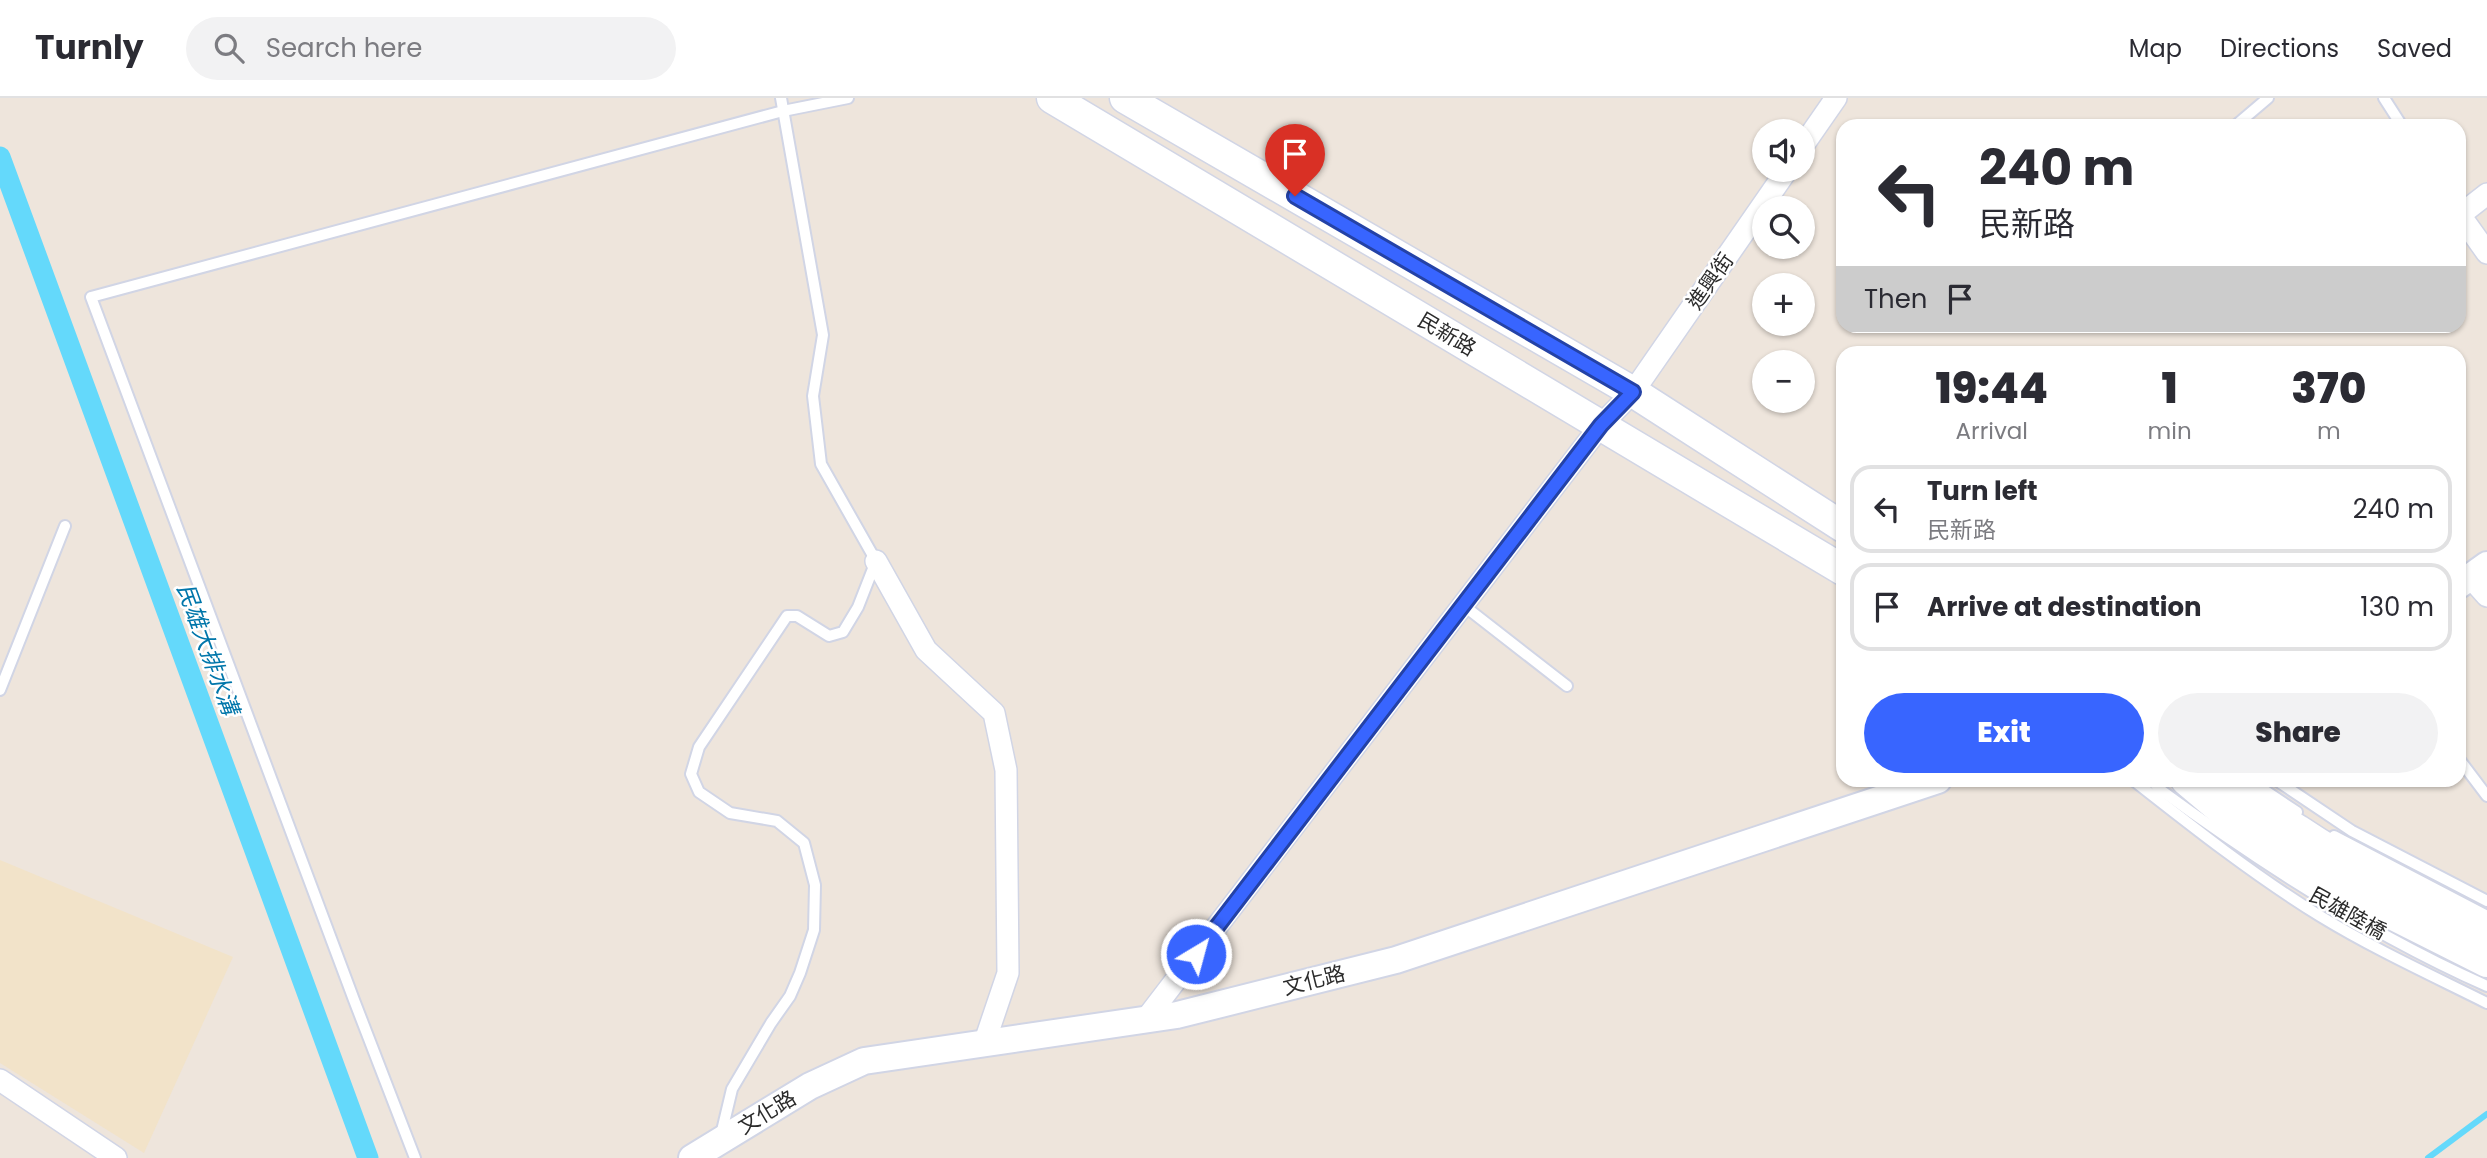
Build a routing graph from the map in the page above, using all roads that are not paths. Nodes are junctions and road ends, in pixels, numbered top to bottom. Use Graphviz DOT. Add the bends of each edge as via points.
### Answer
graph roads {
  1 [pos="781,98"];
  2 [pos="848,98"];
  3 [pos="1125,98"];
  4 [pos="1836,98"];
  5 [pos="2268,98"];
  6 [pos="2384,98"];
  7 [pos="1062,100"];
  8 [pos="783,111"];
  9 [pos="2243,119"];
  10 [pos="2398,119"];
  11 [pos="1815,128"];
  12 [pos="1779,182"];
  13 [pos="2487,194"];
  14 [pos="2466,209"];
  15 [pos="2466,224"];
  16 [pos="2487,253"];
  17 [pos="1633,392"];
  18 [pos="1601,425"];
  19 [pos="1836,522"];
  20 [pos="65,526"];
  21 [pos="876,561"];
  22 [pos="1836,566"];
  23 [pos="1463,606"];
  24 [pos="1567,686"];
  25 [pos="0,690"];
  26 [pos="2466,768"];
  27 [pos="1917,787"];
  28 [pos="2142,787"];
  29 [pos="2157,787"];
  30 [pos="2207,787"];
  31 [pos="2287,787"];
  32 [pos="2487,796"];
  33 [pos="2236,797"];
  34 [pos="2304,817"];
  35 [pos="2325,831"];
  36 [pos="2487,901"];
  37 [pos="2487,916"];
  38 [pos="2487,935"];
  39 [pos="2487,962"];
  40 [pos="2487,986"];
  41 [pos="2487,1003"];
  42 [pos="1146,1019"];
  43 [pos="984,1044"];
  44 [pos="0,1080"];
  45 [pos="719,1141"];
  46 [pos="116,1158"];
  47 [pos="415,1158"];
  48 [pos="692,1158"];
  1 -- 8 [label="lane"];
  2 -- 8 [label="lane"];
  3 -- 17 [label="main road, 民新路"];
  4 -- 11 [label="street"];
  5 -- 9 [label="lane"];
  6 -- 10 [label="lane"];
  7 -- 18 [label="main road, 民新路"];
  8 -- 21 [label="lane" via="823,335 813,396 821,464"];
  8 -- 47 [label="lane" via="91,298"];
  12 -- 17 [label="street, 進興街"];
  13 -- 14 [label="street"];
  15 -- 16 [label="street"];
  17 -- 18 [label="street, 進興街"];
  17 -- 19 [label="main road, 民新路"];
  18 -- 22 [label="main road, 民新路"];
  18 -- 23 [label="street, 進興街"];
  20 -- 25 [label="lane"];
  21 -- 43 [label="street" via="926,650 994,713 1006,770 1007,973"];
  21 -- 45 [label="lane" via="843,632 829,636 797,616 787,616 699,747 691,774 699,792 730,813 777,821 804,843 815,885 814,930 800,973 732,1089"];
  23 -- 24 [label="lane"];
  23 -- 42 [label="street, 進興街"];
  26 -- 32 [label="lane"];
  27 -- 42 [label="street, 文化路" via="1396,960"];
  28 -- 41 [label="lane" via="2224,851 2319,915"];
  29 -- 33 [label="lane"];
  30 -- 33 [label="main road"];
  31 -- 36 [label="lane" via="2353,831"];
  33 -- 34 [label="lane"];
  33 -- 38 [label="main road"];
  33 -- 39 [label="main road, 民雄陸橋" via="2326,881"];
  33 -- 40 [label="lane, 民雄陸橋" via="2327,903"];
  35 -- 37 [label="lane"];
  42 -- 43 [label="street, 文化路"];
  43 -- 45 [label="street, 文化路" via="864,1061 810,1086"];
  44 -- 46 [label="street"];
  45 -- 48 [label="street, 文化路"];
}
